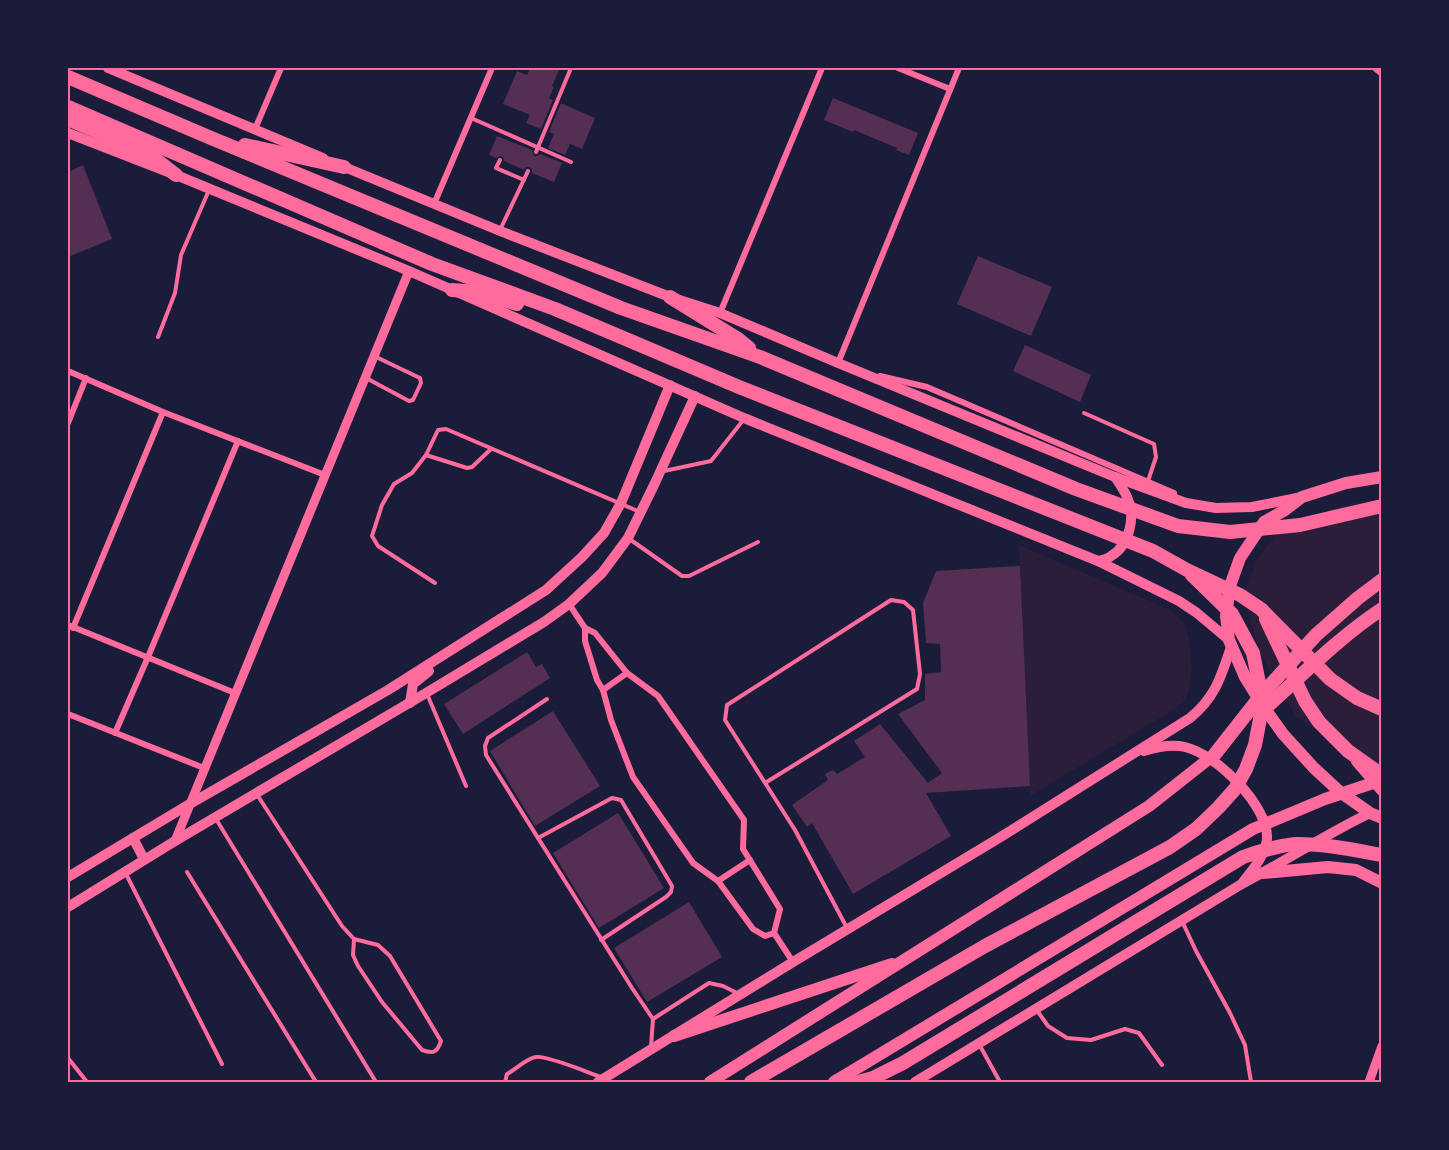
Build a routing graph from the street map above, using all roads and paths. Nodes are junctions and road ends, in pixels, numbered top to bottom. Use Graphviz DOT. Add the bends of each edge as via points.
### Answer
graph roads {
  1 [pos="108,68"];
  2 [pos="281,68"];
  3 [pos="492,68"];
  4 [pos="571,68"];
  5 [pos="822,68"];
  6 [pos="898,68"];
  7 [pos="959,68"];
  8 [pos="1377,68"];
  9 [pos="1382,72"];
  10 [pos="68,77"];
  11 [pos="950,89"];
  12 [pos="68,107"];
  13 [pos="471,118"];
  14 [pos="68,119"];
  15 [pos="255,129"];
  16 [pos="68,133"];
  17 [pos="211,138"];
  18 [pos="537,150"];
  19 [pos="500,159"];
  20 [pos="571,162"];
  21 [pos="344,166"];
  22 [pos="528,171"];
  23 [pos="176,175"];
  24 [pos="524,180"];
  25 [pos="209,189"];
  26 [pos="434,204"];
  27 [pos="500,231"];
  28 [pos="409,271"];
  29 [pos="452,290"];
  30 [pos="670,297"];
  31 [pos="555,309"];
  32 [pos="720,314"];
  33 [pos="158,337"];
  34 [pos="374,356"];
  35 [pos="760,357"];
  36 [pos="838,363"];
  37 [pos="68,371"];
  38 [pos="86,378"];
  39 [pos="365,378"];
  40 [pos="670,385"];
  41 [pos="695,396"];
  42 [pos="164,412"];
  43 [pos="1084,413"];
  44 [pos="744,418"];
  45 [pos="68,423"];
  46 [pos="238,441"];
  47 [pos="492,449"];
  48 [pos="426,454"];
  49 [pos="660,471"];
  50 [pos="1117,473"];
  51 [pos="325,475"];
  52 [pos="1382,477"];
  53 [pos="1146,485"];
  54 [pos="1302,497"];
  55 [pos="621,503"];
  56 [pos="1382,506"];
  57 [pos="641,512"];
  58 [pos="628,538"];
  59 [pos="758,542"];
  60 [pos="1098,561"];
  61 [pos="1186,570"];
  62 [pos="1382,580"];
  63 [pos="435,583"];
  64 [pos="569,604"];
  65 [pos="1261,609"];
  66 [pos="1382,609"];
  67 [pos="70,626"];
  68 [pos="585,628"];
  69 [pos="1230,644"];
  70 [pos="447,654"];
  71 [pos="148,657"];
  72 [pos="627,673"];
  73 [pos="603,690"];
  74 [pos="235,693"];
  75 [pos="426,693"];
  76 [pos="546,699"];
  77 [pos="410,703"];
  78 [pos="1382,709"];
  79 [pos="68,714"];
  80 [pos="115,733"];
  81 [pos="1348,751"];
  82 [pos="1134,753"];
  83 [pos="1215,754"];
  84 [pos="204,768"];
  85 [pos="1382,775"];
  86 [pos="1382,780"];
  87 [pos="765,783"];
  88 [pos="466,786"];
  89 [pos="1382,790"];
  90 [pos="256,792"];
  91 [pos="188,805"];
  92 [pos="1376,815"];
  93 [pos="215,817"];
  94 [pos="1382,827"];
  95 [pos="133,838"];
  96 [pos="538,838"];
  97 [pos="175,841"];
  98 [pos="1382,855"];
  99 [pos="144,859"];
  100 [pos="750,860"];
  101 [pos="125,871"];
  102 [pos="187,872"];
  103 [pos="1263,873"];
  104 [pos="68,877"];
  105 [pos="718,881"];
  106 [pos="1382,883"];
  107 [pos="1240,885"];
  108 [pos="68,907"];
  109 [pos="1182,920"];
  110 [pos="848,929"];
  111 [pos="774,933"];
  112 [pos="354,939"];
  113 [pos="602,940"];
  114 [pos="910,958"];
  115 [pos="793,962"];
  116 [pos="740,995"];
  117 [pos="1036,1009"];
  118 [pos="653,1019"];
  119 [pos="674,1036"];
  120 [pos="979,1043"];
  121 [pos="1382,1046"];
  122 [pos="651,1050"];
  123 [pos="68,1058"];
  124 [pos="222,1064"];
  125 [pos="1162,1065"];
  126 [pos="602,1081"];
  127 [pos="840,1082"];
  128 [pos="87,1083"];
  129 [pos="316,1083"];
  130 [pos="376,1083"];
  131 [pos="505,1083"];
  132 [pos="710,1083"];
  133 [pos="751,1083"];
  134 [pos="858,1083"];
  135 [pos="915,1083"];
  136 [pos="1000,1083"];
  137 [pos="1251,1083"];
  138 [pos="1370,1083"];
  1 -- 15 [label="main road"];
  2 -- 15 [label="street"];
  3 -- 13 [label="street"];
  4 -- 18 [label="lane"];
  5 -- 32 [label="street"];
  6 -- 11 [label="street"];
  7 -- 11 [label="street"];
  8 -- 9 [label="street"];
  10 -- 17 [label="highway"];
  11 -- 36 [label="street"];
  12 -- 31 [label="highway" via="432,264"];
  13 -- 18 [label="lane"];
  13 -- 26 [label="street"];
  14 -- 23 [label="highway" via="148,154"];
  15 -- 21 [label="main road"];
  16 -- 23 [label="main road"];
  17 -- 21 [label="highway"];
  17 -- 35 [label="highway" via="621,308"];
  18 -- 20 [label="lane"];
  19 -- 24 [label="lane" via="496,168"];
  21 -- 26 [label="main road"];
  22 -- 24 [label="lane"];
  23 -- 25 [label="main road"];
  24 -- 27 [label="lane"];
  25 -- 28 [label="main road"];
  25 -- 33 [label="lane" via="181,255 175,293"];
  26 -- 27 [label="main road"];
  27 -- 30 [label="main road"];
  28 -- 29 [label="main road"];
  28 -- 34 [label="street"];
  29 -- 31 [label="highway" via="478,292 530,308"];
  29 -- 40 [label="main road"];
  30 -- 32 [label="main road"];
  30 -- 35 [label="highway"];
  31 -- 61 [label="highway" via="739,387 1153,550"];
  32 -- 36 [label="main road"];
  34 -- 39 [label="street"];
  34 -- 39 [label="lane" via="420,378 421,383 409,401"];
  35 -- 56 [label="highway" via="1076,489 1178,526 1230,532 1300,525"];
  36 -- 50 [label="main road"];
  37 -- 38 [label="street"];
  38 -- 42 [label="street"];
  38 -- 45 [label="street"];
  39 -- 51 [label="street"];
  40 -- 41 [label="main road"];
  40 -- 55 [label="main road"];
  41 -- 44 [label="main road"];
  41 -- 49 [label="main road"];
  42 -- 46 [label="street"];
  42 -- 67 [label="street"];
  43 -- 53 [label="lane" via="1154,444 1156,457"];
  44 -- 49 [label="lane" via="711,460"];
  44 -- 60 [label="main road"];
  46 -- 51 [label="street"];
  46 -- 71 [label="street"];
  47 -- 48 [label="lane" via="467,468"];
  47 -- 48 [label="lane" via="442,429"];
  47 -- 55 [label="lane"];
  48 -- 63 [label="lane" via="412,473 394,484 372,536 378,546"];
  49 -- 57 [label="main road"];
  50 -- 53 [label="main road"];
  50 -- 60 [label="main road" via="1130,506 1128,534 1112,556"];
  51 -- 74 [label="street"];
  52 -- 54 [label="main road"];
  53 -- 54 [label="main road" via="1186,503 1216,508 1252,507"];
  54 -- 69 [label="main road" via="1264,522 1240,558 1230,586 1226,616"];
  55 -- 57 [label="lane"];
  55 -- 70 [label="main road" via="604,533 546,590"];
  57 -- 58 [label="main road"];
  58 -- 59 [label="lane" via="682,576"];
  58 -- 64 [label="main road" via="602,573"];
  60 -- 69 [label="main road" via="1179,601 1204,618"];
  61 -- 65 [label="highway"];
  61 -- 133 [label="highway" via="1232,614 1253,652 1263,703 1255,745 1235,789 1196,828 1170,847 985,946"];
  62 -- 83 [label="highway" via="1316,634"];
  64 -- 68 [label="street"];
  64 -- 75 [label="main road"];
  65 -- 78 [label="highway" via="1330,679 1357,699"];
  65 -- 81 [label="highway" via="1305,701 1318,722"];
  66 -- 83 [label="highway" via="1325,654"];
  67 -- 71 [label="street"];
  68 -- 72 [label="street" via="595,633"];
  68 -- 73 [label="street" via="585,641"];
  69 -- 82 [label="main road" via="1215,691 1202,708"];
  69 -- 92 [label="main road" via="1245,677 1283,734 1340,792"];
  70 -- 77 [label="main road" via="413,684"];
  70 -- 91 [label="main road"];
  71 -- 74 [label="street"];
  71 -- 80 [label="street"];
  72 -- 73 [label="street"];
  72 -- 100 [label="street" via="658,696 744,820 743,849"];
  73 -- 105 [label="street" via="633,777 693,863"];
  74 -- 84 [label="street"];
  75 -- 77 [label="main road"];
  75 -- 88 [label="lane"];
  76 -- 96 [label="lane" via="488,738 485,746 486,755"];
  77 -- 90 [label="main road"];
  79 -- 80 [label="street"];
  80 -- 84 [label="street"];
  81 -- 85 [label="highway"];
  81 -- 89 [label="main road"];
  82 -- 107 [label="main road" via="1185,747 1214,760 1246,792 1260,812 1267,840 1261,859"];
  82 -- 110 [label="main road"];
  83 -- 114 [label="main road" via="1149,806"];
  84 -- 91 [label="street"];
  86 -- 127 [label="main road" via="1252,829"];
  87 -- 87 [label="lane" via="725,720 727,705 891,600 904,602 913,610 920,674 916,689"];
  87 -- 110 [label="lane"];
  90 -- 93 [label="main road"];
  90 -- 112 [label="lane"];
  91 -- 95 [label="main road"];
  91 -- 97 [label="street"];
  92 -- 94 [label="main road"];
  92 -- 103 [label="main road" via="1341,827"];
  93 -- 97 [label="main road"];
  93 -- 130 [label="lane"];
  95 -- 99 [label="main road"];
  95 -- 104 [label="main road"];
  96 -- 113 [label="lane"];
  96 -- 113 [label="lane" via="612,798 621,800 672,886 666,897"];
  97 -- 99 [label="main road"];
  98 -- 134 [label="highway" via="1296,844 1243,857 903,1063"];
  99 -- 101 [label="main road"];
  100 -- 105 [label="street"];
  100 -- 111 [label="street" via="780,909"];
  101 -- 108 [label="main road"];
  101 -- 124 [label="lane"];
  102 -- 129 [label="lane"];
  103 -- 106 [label="main road" via="1328,867 1356,870"];
  103 -- 107 [label="main road"];
  105 -- 111 [label="street" via="753,929 765,936"];
  107 -- 109 [label="main road"];
  109 -- 117 [label="main road"];
  109 -- 137 [label="lane" via="1245,1045"];
  110 -- 115 [label="main road"];
  111 -- 115 [label="street"];
  112 -- 112 [label="lane" via="378,945 390,956 441,1041 434,1052 422,1050 382,1002 353,955"];
  113 -- 118 [label="lane"];
  114 -- 119 [label="main road"];
  114 -- 132 [label="main road"];
  115 -- 116 [label="main road"];
  116 -- 118 [label="lane" via="709,983"];
  116 -- 119 [label="main road"];
  117 -- 120 [label="main road"];
  117 -- 125 [label="lane" via="1048,1026 1067,1038 1091,1040 1125,1029 1139,1033"];
  118 -- 122 [label="lane"];
  119 -- 122 [label="main road"];
  120 -- 135 [label="main road"];
  120 -- 136 [label="lane"];
  121 -- 138 [label="street"];
  122 -- 126 [label="main road"];
  123 -- 128 [label="lane"];
  126 -- 131 [label="lane" via="540,1056 507,1074"];
}
